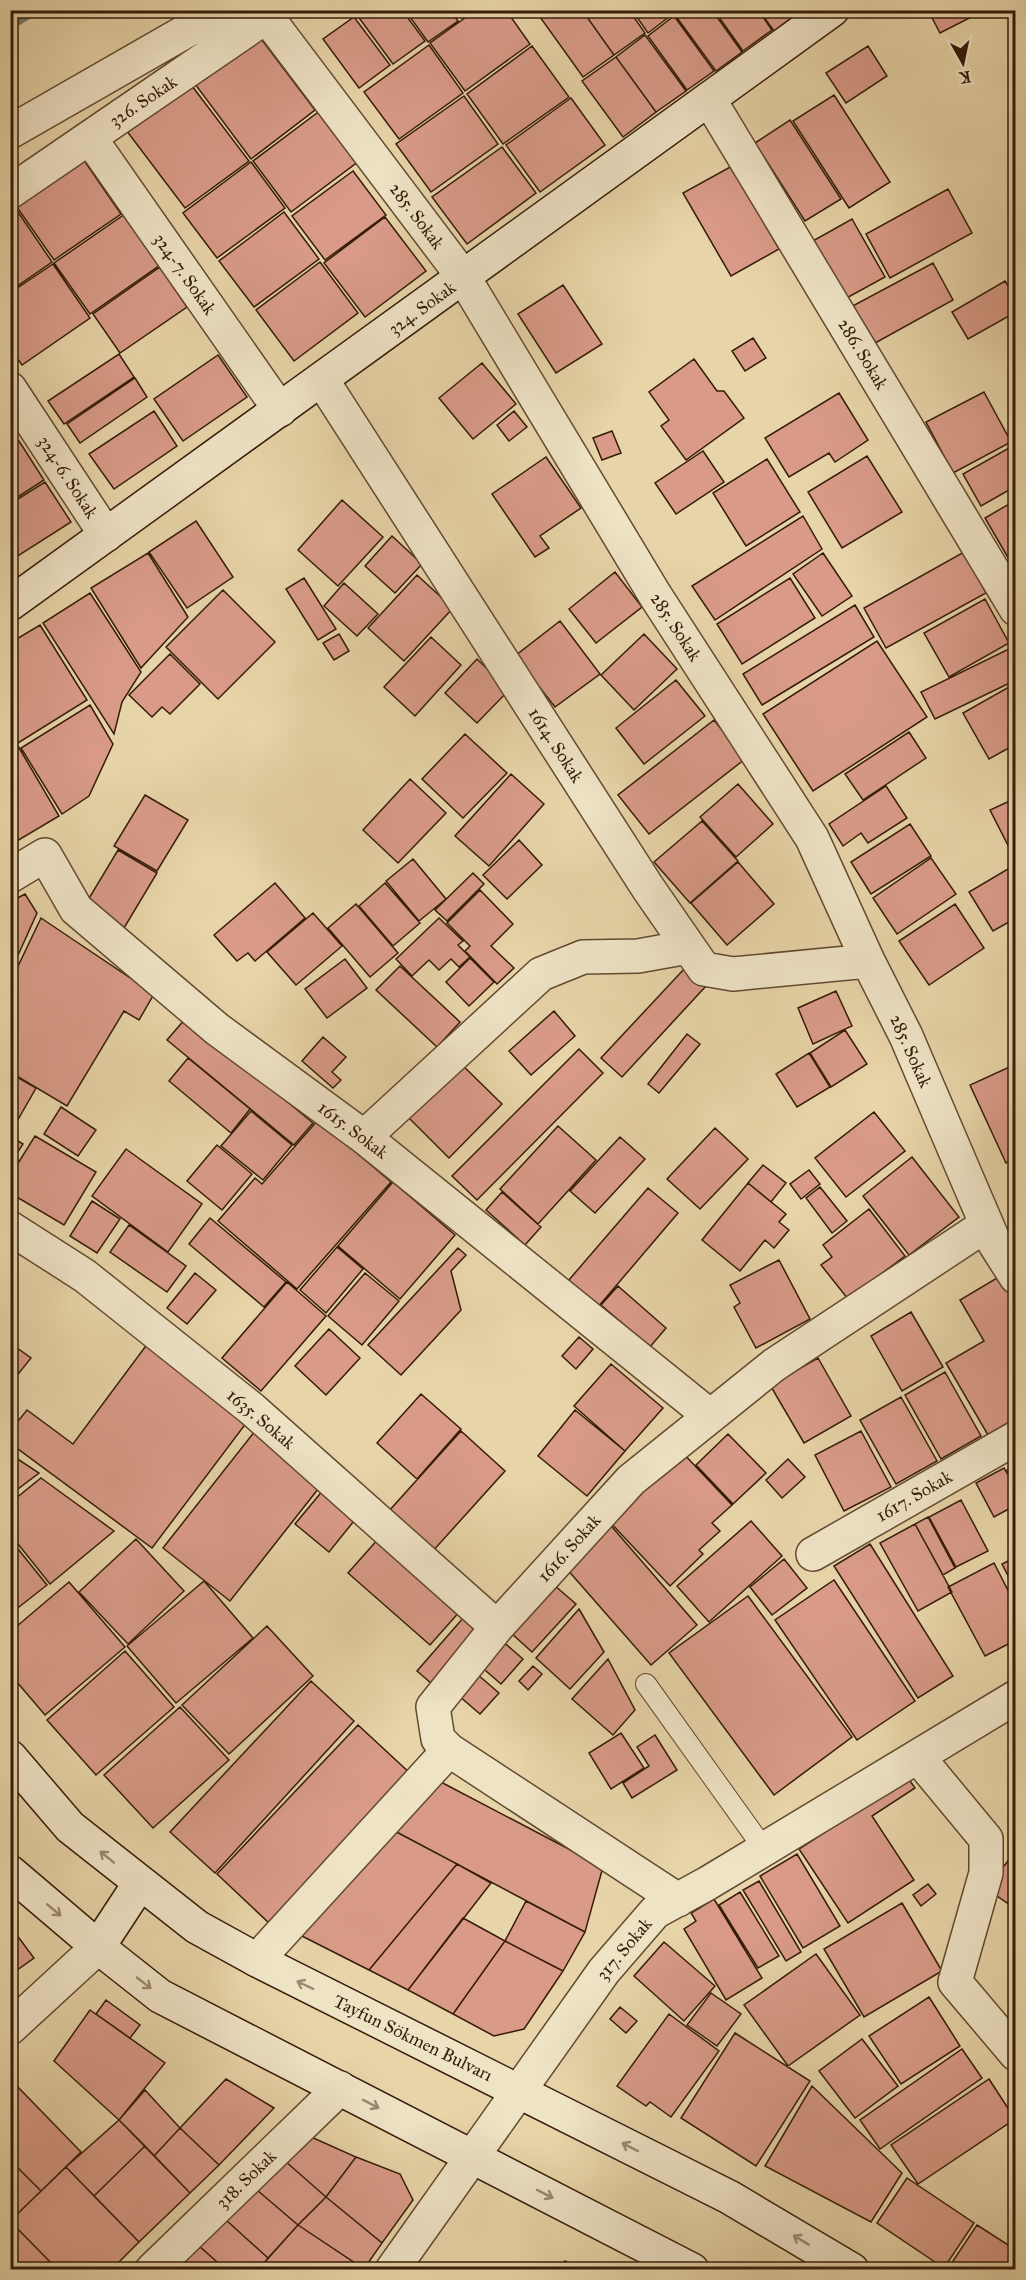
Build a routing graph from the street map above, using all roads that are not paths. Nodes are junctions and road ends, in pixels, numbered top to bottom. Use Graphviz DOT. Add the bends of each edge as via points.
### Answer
graph roads {
  1 [pos="224,10"];
  2 [pos="832,10"];
  3 [pos="271,14"];
  4 [pos="710,99"];
  5 [pos="10,132"];
  6 [pos="90,138"];
  7 [pos="10,192"];
  8 [pos="464,278"];
  9 [pos="321,380"];
  10 [pos="10,389"];
  11 [pos="280,410"];
  12 [pos="106,536"];
  13 [pos="10,604"];
  14 [pos="1016,609"];
  15 [pos="10,876"];
  16 [pos="687,947"];
  17 [pos="868,961"];
  18 [pos="364,1137"];
  19 [pos="986,1226"];
  20 [pos="10,1228"];
  21 [pos="1016,1277"];
  22 [pos="710,1416"];
  23 [pos="1016,1438"];
  24 [pos="813,1554"];
  25 [pos="497,1627"];
  26 [pos="646,1684"];
  27 [pos="1016,1697"];
  28 [pos="449,1750"];
  29 [pos="10,1757"];
  30 [pos="918,1757"];
  31 [pos="764,1849"];
  32 [pos="10,1872"];
  33 [pos="140,1883"];
  34 [pos="678,1899"];
  35 [pos="98,1947"];
  36 [pos="256,1960"];
  37 [pos="10,2028"];
  38 [pos="1016,2054"];
  39 [pos="340,2088"];
  40 [pos="520,2091"];
  41 [pos="472,2157"];
  42 [pos="152,2270"];
  43 [pos="392,2270"];
  44 [pos="692,2270"];
  45 [pos="852,2270"];
  1 -- 5 [label="street, 326. Sokak"];
  2 -- 4 [label="street, 324. Sokak"];
  3 -- 6 [label="street, 326. Sokak"];
  3 -- 8 [label="street, 285. Sokak"];
  4 -- 8 [label="street, 324. Sokak"];
  4 -- 14 [label="street, 286. Sokak"];
  6 -- 7 [label="street, 326. Sokak"];
  6 -- 11 [label="street, 324-7. Sokak"];
  8 -- 9 [label="street, 324. Sokak"];
  8 -- 17 [label="street, 285. Sokak" via="655,595 812,838"];
  9 -- 11 [label="street, 324. Sokak"];
  9 -- 16 [label="street, 1614. Sokak"];
  10 -- 12 [label="street, 324-6. Sokak"];
  11 -- 12 [label="street, 324. Sokak"];
  12 -- 13 [label="street, 324. Sokak"];
  15 -- 18 [label="street, 1615. Sokak" via="45,855 76,909 217,1029"];
  16 -- 17 [label="street, 1614. Sokak" via="704,969 733,974"];
  16 -- 18 [label="street" via="638,956 583,957 541,974"];
  17 -- 19 [label="street, 285. Sokak" via="906,1036"];
  18 -- 22 [label="street, 1615. Sokak"];
  19 -- 21 [label="street, 285. Sokak"];
  19 -- 22 [label="street, 1616. Sokak" via="774,1365"];
  20 -- 25 [label="street, 1635. Sokak" via="85,1276 252,1409"];
  22 -- 25 [label="street, 1616. Sokak" via="631,1480"];
  23 -- 24 [label="street, 1617. Sokak"];
  25 -- 28 [label="street, 1616. Sokak" via="433,1707 438,1738"];
  26 -- 31 [label="lane"];
  27 -- 30 [label="street, 317. Sokak"];
  28 -- 34 [label="street, 1616. Sokak"];
  28 -- 36 [label="street"];
  33 -- 29 [label="street, Tayfun Sökmen Bulvarı, one-way" via="70,1827"];
  30 -- 31 [label="street, 317. Sokak"];
  30 -- 38 [label="street" via="986,1839 986,1873 955,1982"];
  31 -- 34 [label="street, 317. Sokak"];
  32 -- 35 [label="street, one-way"];
  33 -- 35 [label="street"];
  33 -- 36 [label="street, Tayfun Sökmen Bulvarı" via="196,1927"];
  34 -- 40 [label="street, 317. Sokak" via="655,1912 604,1971"];
  35 -- 37 [label="street"];
  35 -- 39 [label="street, one-way" via="160,1996"];
  40 -- 36 [label="street, Tayfun Sökmen Bulvarı, one-way"];
  39 -- 41 [label="street, one-way"];
  39 -- 42 [label="street, 318. Sokak"];
  40 -- 41 [label="street, 317. Sokak"];
  45 -- 40 [label="street, Tayfun Sökmen Bulvarı, one-way" via="729,2197"];
  41 -- 43 [label="street, 317. Sokak"];
  41 -- 44 [label="street, one-way"];
}
